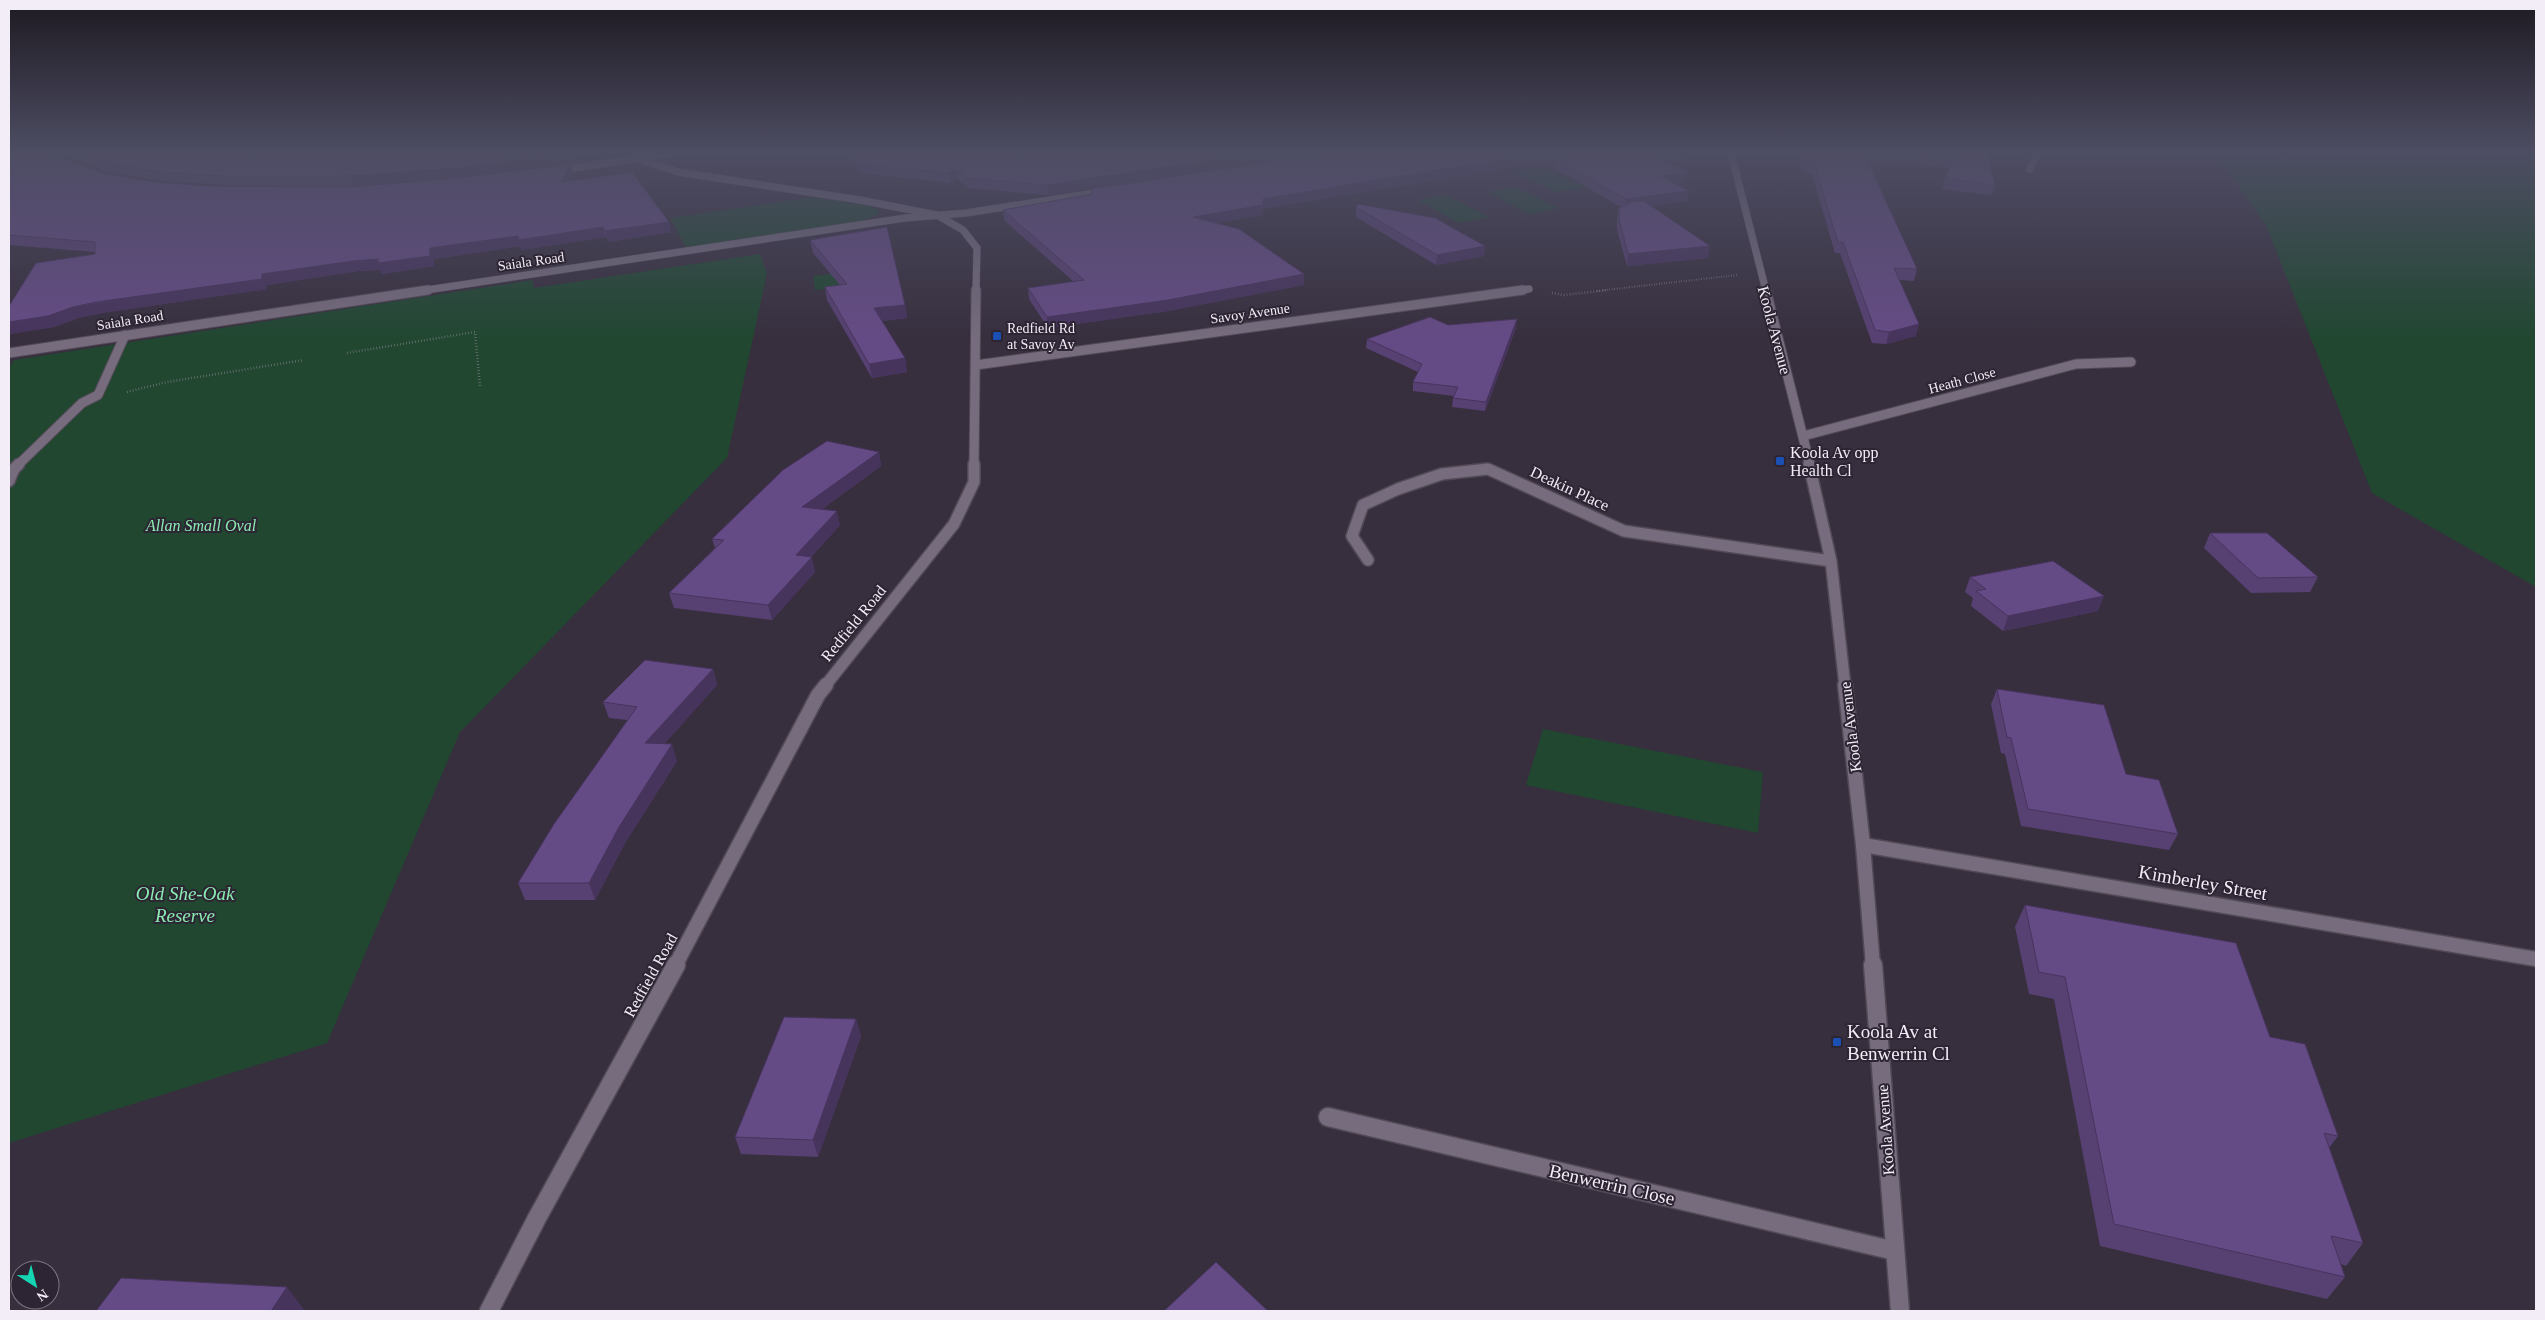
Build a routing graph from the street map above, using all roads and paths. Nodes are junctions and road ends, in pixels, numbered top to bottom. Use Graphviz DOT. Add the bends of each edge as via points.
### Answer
graph roads {
  1 [pos="937,215"];
  2 [pos="943,215"];
  3 [pos="1746,215"];
  4 [pos="1760,272"];
  5 [pos="1529,289"];
  6 [pos="125,335"];
  7 [pos="9,353"];
  8 [pos="347,353"];
  9 [pos="304,360"];
  10 [pos="2131,362"];
  11 [pos="976,365"];
  12 [pos="480,386"];
  13 [pos="98,395"];
  14 [pos="1802,436"];
  15 [pos="9,481"];
  16 [pos="1368,560"];
  17 [pos="1831,561"];
  18 [pos="1863,845"];
  19 [pos="2536,959"];
  20 [pos="1328,1118"];
  21 [pos="1894,1251"];
  22 [pos="489,1311"];
  23 [pos="1900,1311"];
  1 -- 2 [label="street, Saiala Road"];
  1 -- 6 [label="street, Saiala Road"];
  1 -- 11 [label="street, Redfield Road" via="955,223 977,248"];
  3 -- 4 [label="street, Koola Avenue"];
  4 -- 5 [label="path" via="1564,295"];
  4 -- 14 [label="street, Koola Avenue"];
  5 -- 11 [label="street, Savoy Avenue"];
  6 -- 7 [label="street, Saiala Road"];
  6 -- 13 [label="street"];
  8 -- 12 [label="path" via="475,332"];
  9 -- 13 [label="path"];
  10 -- 14 [label="street, Heath Close" via="2076,364"];
  11 -- 22 [label="street, Redfield Road" via="974,482 954,524 818,695"];
  13 -- 15 [label="street" via="82,403 14,470"];
  14 -- 17 [label="street, Koola Avenue"];
  16 -- 17 [label="street, Deakin Place" via="1352,536 1363,505 1442,474 1488,468 1624,531"];
  17 -- 18 [label="street, Koola Avenue"];
  18 -- 19 [label="street, Kimberley Street"];
  18 -- 21 [label="street, Koola Avenue"];
  20 -- 21 [label="street, Benwerrin Close"];
  21 -- 23 [label="street, Koola Avenue"];
}
